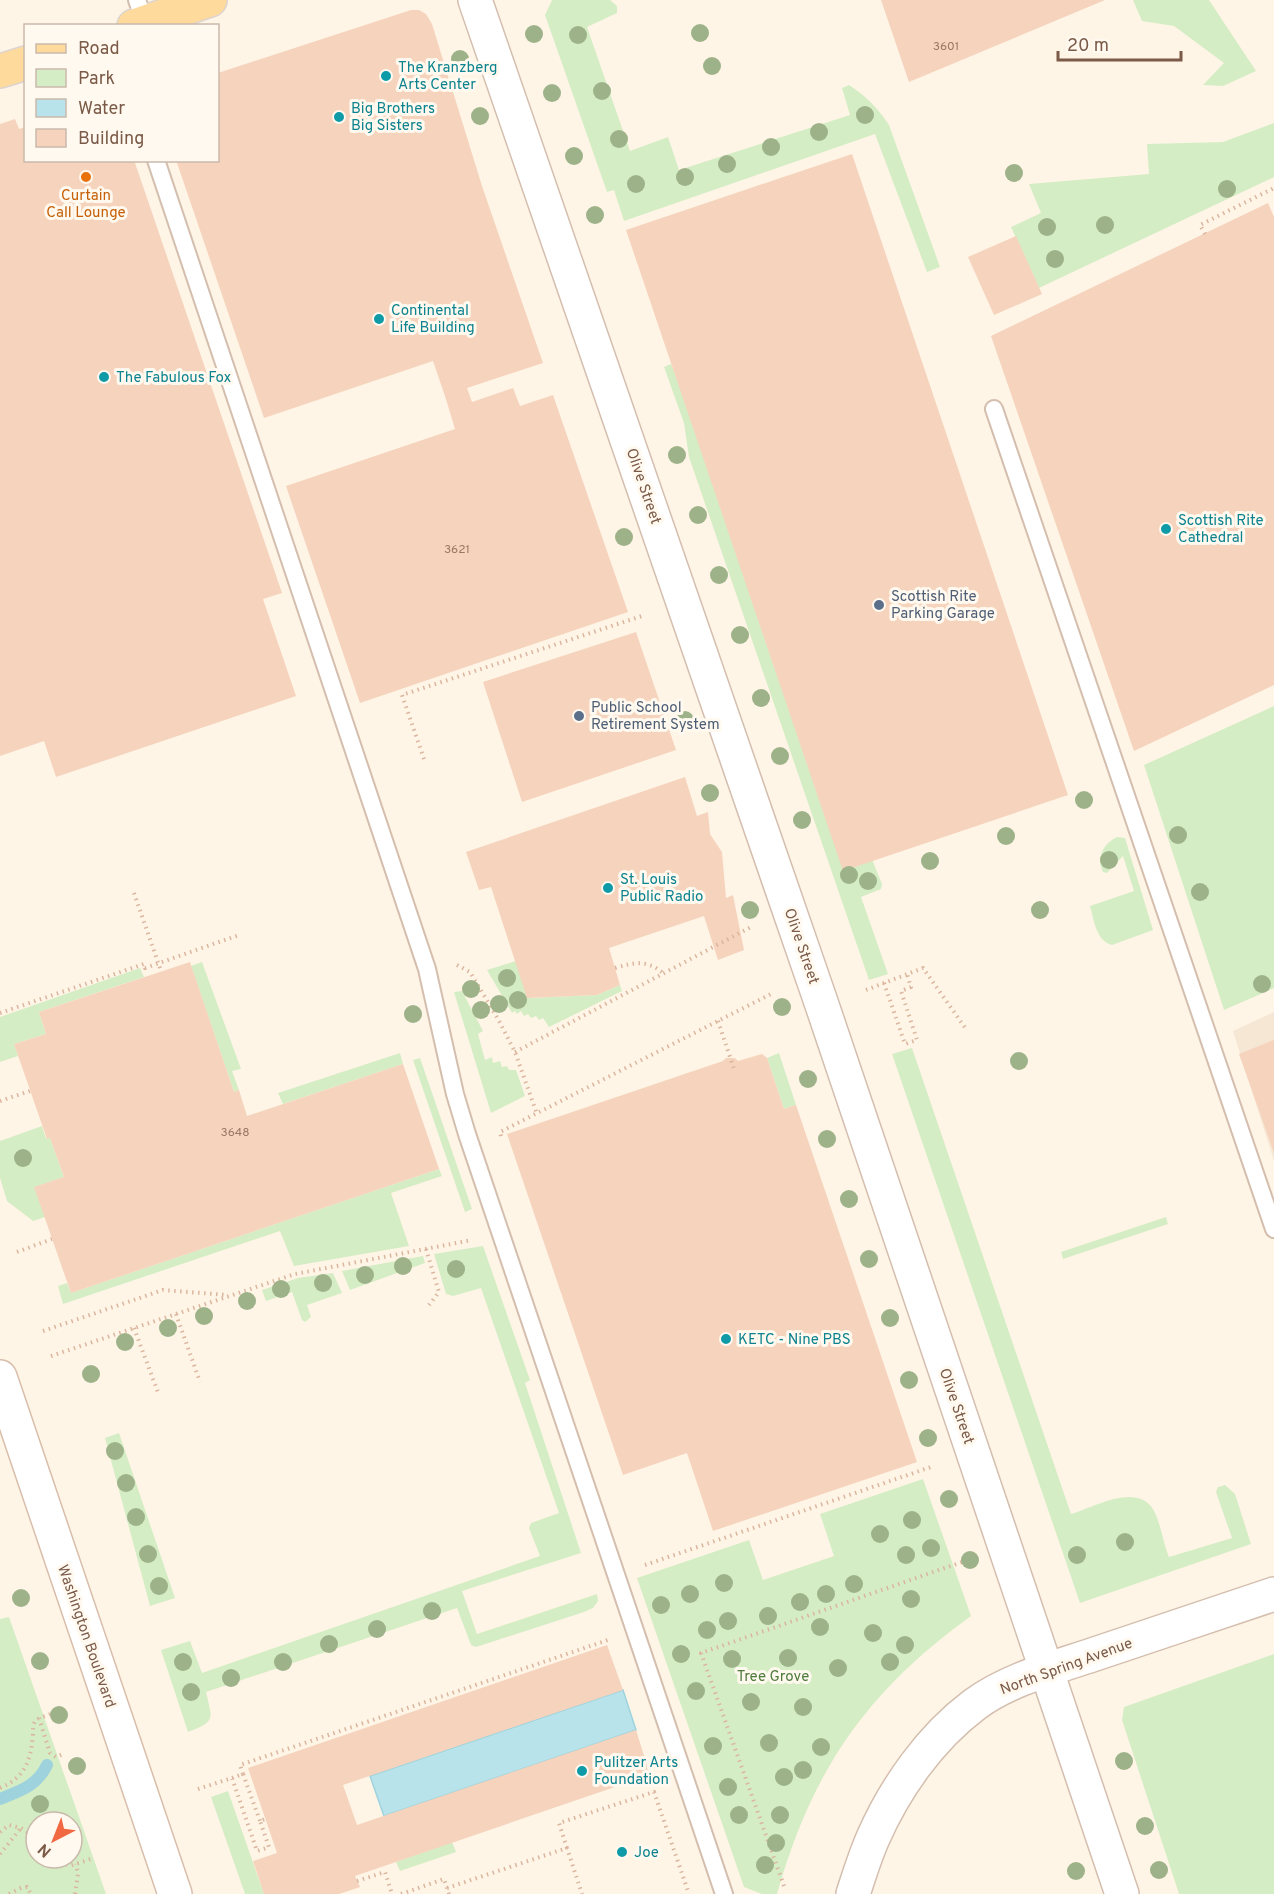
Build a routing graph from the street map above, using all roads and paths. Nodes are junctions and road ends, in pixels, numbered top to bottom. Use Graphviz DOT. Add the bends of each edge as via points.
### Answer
graph roads {
  1 [pos="210,0"];
  2 [pos="475,0"];
  3 [pos="139,16"];
  4 [pos="24,64"];
  5 [pos="0,71"];
  6 [pos="157,162"];
  7 [pos="1274,188"];
  8 [pos="1205,234"];
  9 [pos="994,409"];
  10 [pos="642,616"];
  11 [pos="424,759"];
  12 [pos="134,893"];
  13 [pos="751,927"];
  14 [pos="239,935"];
  15 [pos="158,964"];
  16 [pos="615,968"];
  17 [pos="161,971"];
  18 [pos="663,973"];
  19 [pos="907,974"];
  20 [pos="477,982"];
  21 [pos="884,983"];
  22 [pos="866,990"];
  23 [pos="773,993"];
  24 [pos="0,1013"];
  25 [pos="718,1021"];
  26 [pos="966,1029"];
  27 [pos="514,1052"];
  28 [pos="734,1069"];
  29 [pos="30,1091"];
  30 [pos="0,1101"];
  31 [pos="537,1113"];
  32 [pos="500,1132"];
  33 [pos="1274,1230"];
  34 [pos="481,1238"];
  35 [pos="52,1239"];
  36 [pos="426,1249"];
  37 [pos="16,1252"];
  38 [pos="230,1295"];
  39 [pos="429,1305"];
  40 [pos="176,1314"];
  41 [pos="134,1328"];
  42 [pos="43,1331"];
  43 [pos="51,1356"];
  44 [pos="0,1377"];
  45 [pos="200,1382"];
  46 [pos="159,1395"];
  47 [pos="931,1467"];
  48 [pos="962,1562"];
  49 [pos="615,1575"];
  50 [pos="1274,1594"];
  51 [pos="635,1631"];
  52 [pos="1046,1671"];
  53 [pos="50,1714"];
  54 [pos="39,1718"];
  55 [pos="63,1754"];
  56 [pos="243,1774"];
  57 [pos="232,1778"];
  58 [pos="0,1788"];
  59 [pos="198,1789"];
  60 [pos="21,1828"];
  61 [pos="24,1830"];
  62 [pos="0,1833"];
  63 [pos="567,1848"];
  64 [pos="0,1854"];
  65 [pos="94,1858"];
  66 [pos="84,1861"];
  67 [pos="77,1870"];
  68 [pos="357,1881"];
  69 [pos="783,1886"];
  70 [pos="447,1888"];
  71 [pos="9,1894"];
  72 [pos="31,1894"];
  73 [pos="75,1894"];
  74 [pos="175,1894"];
  75 [pos="392,1894"];
  76 [pos="400,1894"];
  77 [pos="449,1894"];
  78 [pos="582,1894"];
  79 [pos="689,1894"];
  80 [pos="724,1894"];
  81 [pos="853,1894"];
  82 [pos="1122,1894"];
  1 -- 3 [label="main road"];
  2 -- 52 [label="street, Olive Street" via="818,994"];
  4 -- 5 [label="main road"];
  6 -- 49 [label="lane" via="420,946 466,1134"];
  7 -- 8 [label="path" via="1200,225"];
  9 -- 33 [label="lane"];
  10 -- 11 [label="path" via="402,695"];
  12 -- 15 [label="path"];
  13 -- 18 [label="path"];
  14 -- 15 [label="path"];
  15 -- 17 [label="path"];
  15 -- 24 [label="path" via="145,968 144,963"];
  16 -- 18 [label="path" via="644,962"];
  18 -- 27 [label="path"];
  19 -- 21 [label="path"];
  19 -- 21 [label="path" via="911,987 901,991 917,1040 905,1044"];
  19 -- 26 [label="path" via="923,968"];
  20 -- 27 [label="path"];
  21 -- 22 [label="path"];
  23 -- 25 [label="path"];
  25 -- 28 [label="path"];
  25 -- 31 [label="path"];
  27 -- 31 [label="path"];
  29 -- 30 [label="path"];
  31 -- 32 [label="path"];
  34 -- 36 [label="path"];
  35 -- 37 [label="path"];
  36 -- 38 [label="path" via="295,1274"];
  36 -- 39 [label="path" via="440,1292"];
  38 -- 40 [label="path"];
  38 -- 42 [label="path" via="163,1290"];
  40 -- 41 [label="path"];
  40 -- 45 [label="path"];
  41 -- 43 [label="path"];
  41 -- 46 [label="path"];
  44 -- 74 [label="street, Washington Boulevard"];
  47 -- 49 [label="path"];
  48 -- 69 [label="path" via="701,1653"];
  49 -- 51 [label="lane"];
  50 -- 52 [label="street, North Spring Avenue"];
  51 -- 56 [label="path" via="240,1765"];
  51 -- 80 [label="lane"];
  52 -- 81 [label="street, North Spring Avenue" via="976,1703 937,1739 887,1809"];
  52 -- 82 [label="street, Olive Street"];
  53 -- 54 [label="path"];
  54 -- 55 [label="path" via="50,1753 56,1757"];
  54 -- 58 [label="path" via="34,1724 29,1763 18,1777"];
  56 -- 57 [label="path"];
  56 -- 57 [label="path" via="269,1847 257,1851"];
  57 -- 59 [label="path"];
  60 -- 61 [label="path"];
  60 -- 62 [label="path" via="9,1825"];
  60 -- 64 [label="path"];
  63 -- 70 [label="path"];
  63 -- 78 [label="path"];
  63 -- 79 [label="path" via="559,1823 654,1792"];
  65 -- 66 [label="path"];
  67 -- 73 [label="path"];
  68 -- 75 [label="path" via="385,1872"];
  70 -- 76 [label="path" via="444,1880"];
  70 -- 77 [label="path"];
  71 -- 72 [label="path" via="27,1887"];
}
